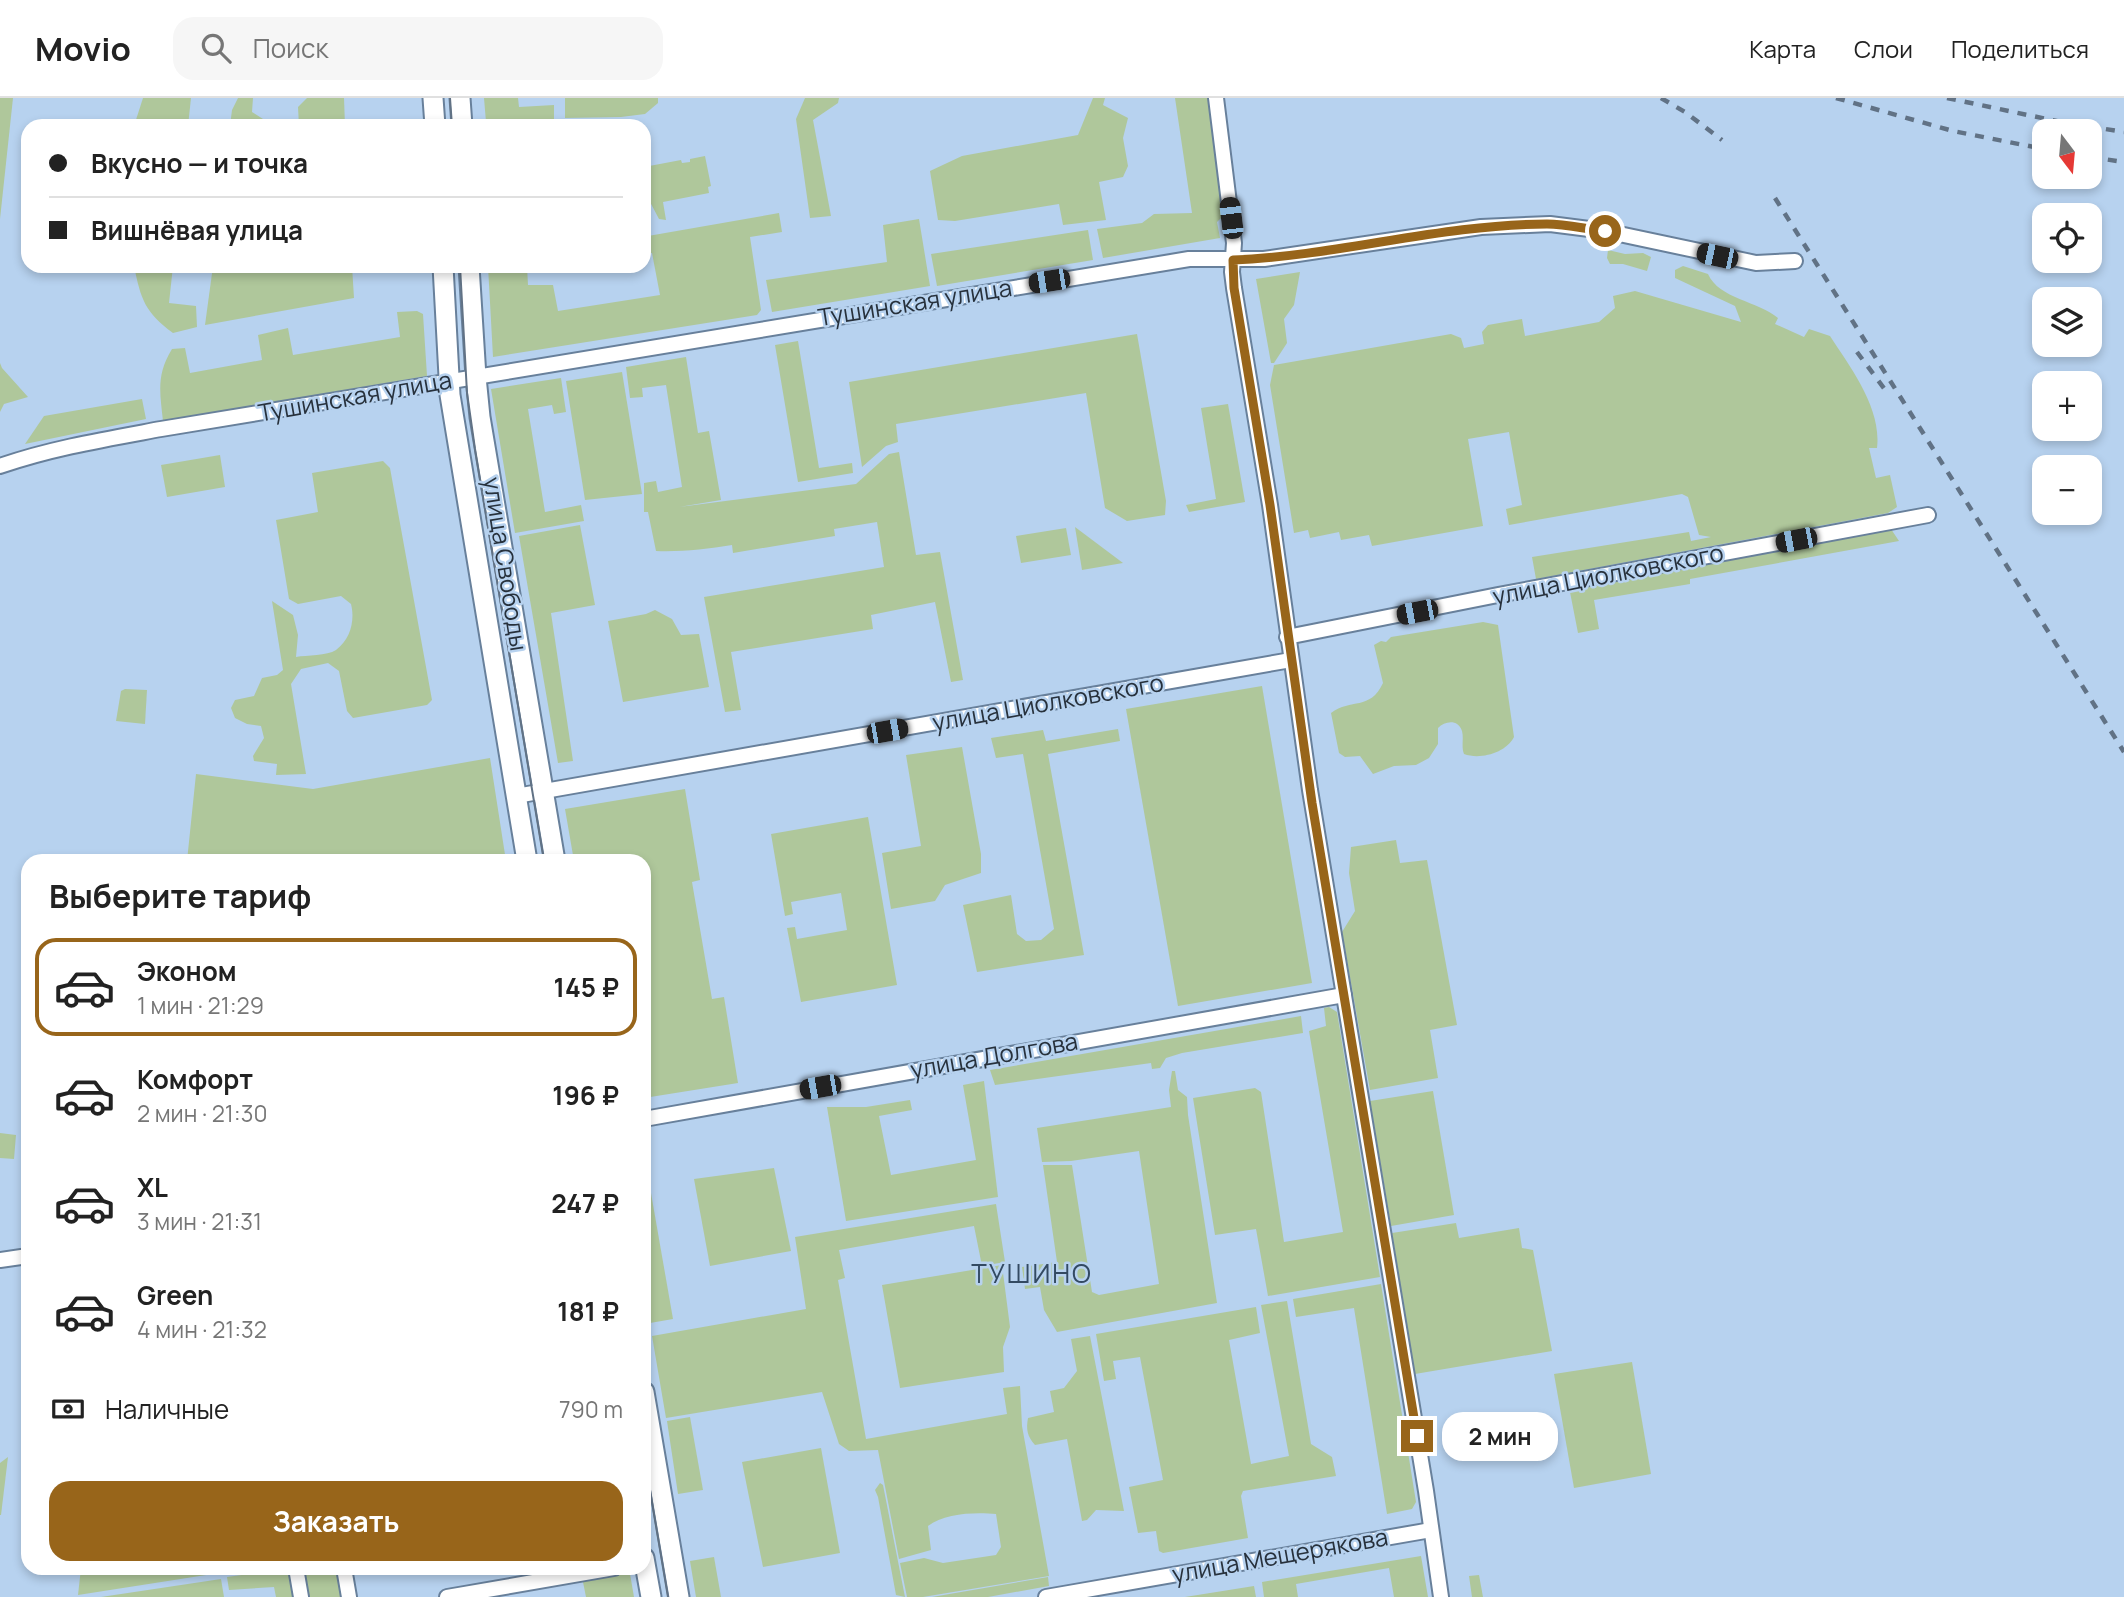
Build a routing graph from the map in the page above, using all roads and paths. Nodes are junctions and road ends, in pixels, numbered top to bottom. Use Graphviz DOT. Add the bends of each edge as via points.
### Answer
graph roads {
  1 [pos="433,98"];
  2 [pos="460,98"];
  3 [pos="1216,98"];
  4 [pos="434,119"];
  5 [pos="461,119"];
  6 [pos="1233,260"];
  7 [pos="1795,261"];
  8 [pos="443,273"];
  9 [pos="469,273"];
  10 [pos="476,377"];
  11 [pos="449,380"];
  12 [pos="0,467"];
  13 [pos="1928,515"];
  14 [pos="1287,637"];
  15 [pos="1291,660"];
  16 [pos="543,791"];
  17 [pos="516,796"];
  18 [pos="526,854"];
  19 [pos="554,854"];
  20 [pos="1344,995"];
  21 [pos="651,1118"];
  22 [pos="21,1257"];
  23 [pos="0,1260"];
  24 [pos="651,1433"];
  25 [pos="1431,1530"];
  26 [pos="297,1575"];
  27 [pos="345,1575"];
  28 [pos="574,1575"];
  29 [pos="647,1575"];
  30 [pos="302,1597"];
  31 [pos="349,1597"];
  32 [pos="447,1597"];
  33 [pos="651,1597"];
  34 [pos="679,1597"];
  35 [pos="1046,1597"];
  36 [pos="1441,1597"];
  1 -- 4 [label="main road"];
  2 -- 5 [label="main road"];
  3 -- 6 [label="street"];
  6 -- 7 [label="street, Тушинская улица" via="1482,227 1550,224 1618,233 1756,263"];
  6 -- 10 [label="street, Тушинская улица" via="1176,261"];
  6 -- 14 [label="street"];
  8 -- 11 [label="main road, улица Свободы"];
  9 -- 10 [label="main road, улица Свободы"];
  10 -- 11 [label="street, Тушинская улица"];
  10 -- 16 [label="main road, улица Свободы"];
  11 -- 12 [label="street, Тушинская улица" via="91,442"];
  11 -- 17 [label="main road, улица Свободы"];
  13 -- 14 [label="street, улица Циолковского"];
  14 -- 15 [label="street"];
  15 -- 16 [label="street, улица Циолковского"];
  15 -- 20 [label="street"];
  16 -- 17 [label="street, улица Циолковского"];
  16 -- 19 [label="main road, улица Свободы"];
  17 -- 18 [label="main road, улица Свободы"];
  20 -- 21 [label="street, улица Долгова"];
  20 -- 25 [label="street"];
  22 -- 23 [label="street"];
  24 -- 34 [label="main road"];
  25 -- 35 [label="street, улица Мещерякова"];
  25 -- 36 [label="street"];
  26 -- 30 [label="street"];
  27 -- 31 [label="street"];
  28 -- 32 [label="street"];
  29 -- 33 [label="main road"];
}
